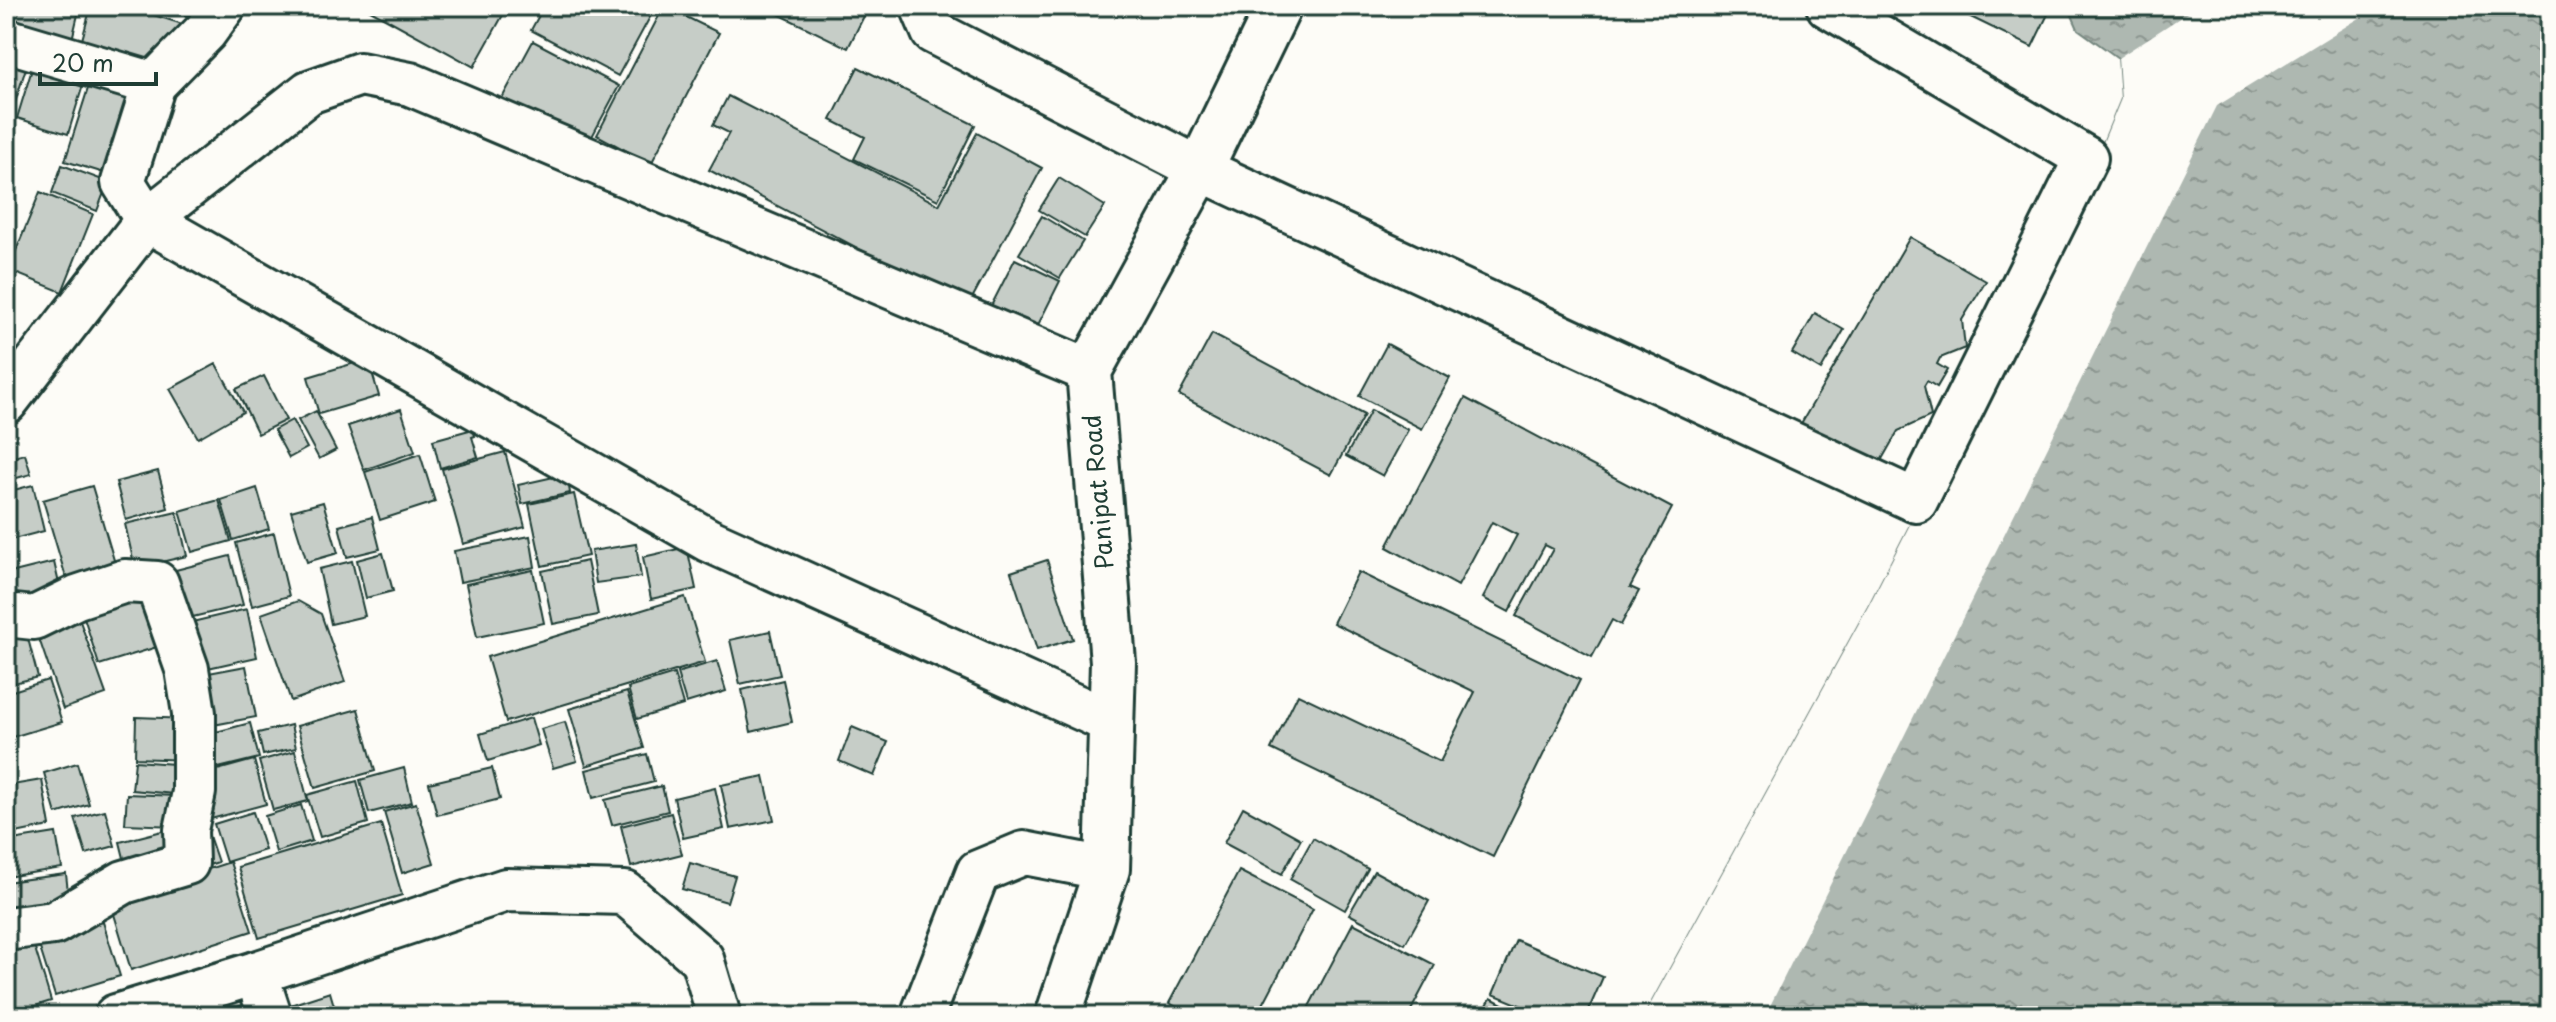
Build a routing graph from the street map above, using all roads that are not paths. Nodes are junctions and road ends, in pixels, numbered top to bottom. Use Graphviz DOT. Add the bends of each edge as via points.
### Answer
graph roads {
  1 [pos="224,6"];
  2 [pos="922,6"];
  3 [pos="1279,6"];
  4 [pos="1828,6"];
  5 [pos="6,40"];
  6 [pos="154,84"];
  7 [pos="1200,169"];
  8 [pos="147,220"];
  9 [pos="1089,371"];
  10 [pos="6,402"];
  11 [pos="6,615"];
  12 [pos="1111,722"];
  13 [pos="1107,869"];
  14 [pos="6,929"];
  15 [pos="256,973"];
  16 [pos="116,1016"];
  17 [pos="270,1016"];
  18 [pos="719,1016"];
  19 [pos="922,1016"];
  20 [pos="1058,1016"];
  1 -- 6 [label="street"];
  2 -- 7 [label="street" via="933,32"];
  3 -- 7 [label="street"];
  4 -- 7 [label="street" via="2086,158 1916,501"];
  5 -- 6 [label="street"];
  6 -- 8 [label="street" via="123,182"];
  7 -- 9 [label="street"];
  8 -- 9 [label="street" via="309,92 360,74 410,84"];
  8 -- 10 [label="street"];
  8 -- 12 [label="street" via="708,540"];
  9 -- 12 [label="street, Panipat Road" via="1113,662"];
  11 -- 14 [label="street" via="34,618 125,581 157,583 187,669 194,713 194,792 186,830 187,863 124,882 54,923"];
  12 -- 13 [label="street, Panipat Road"];
  13 -- 19 [label="street" via="1024,853 978,872"];
  13 -- 20 [label="street, Panipat Road"];
  15 -- 16 [label="street"];
  15 -- 17 [label="street"];
  15 -- 18 [label="street" via="506,890 625,893 702,959"];
}
